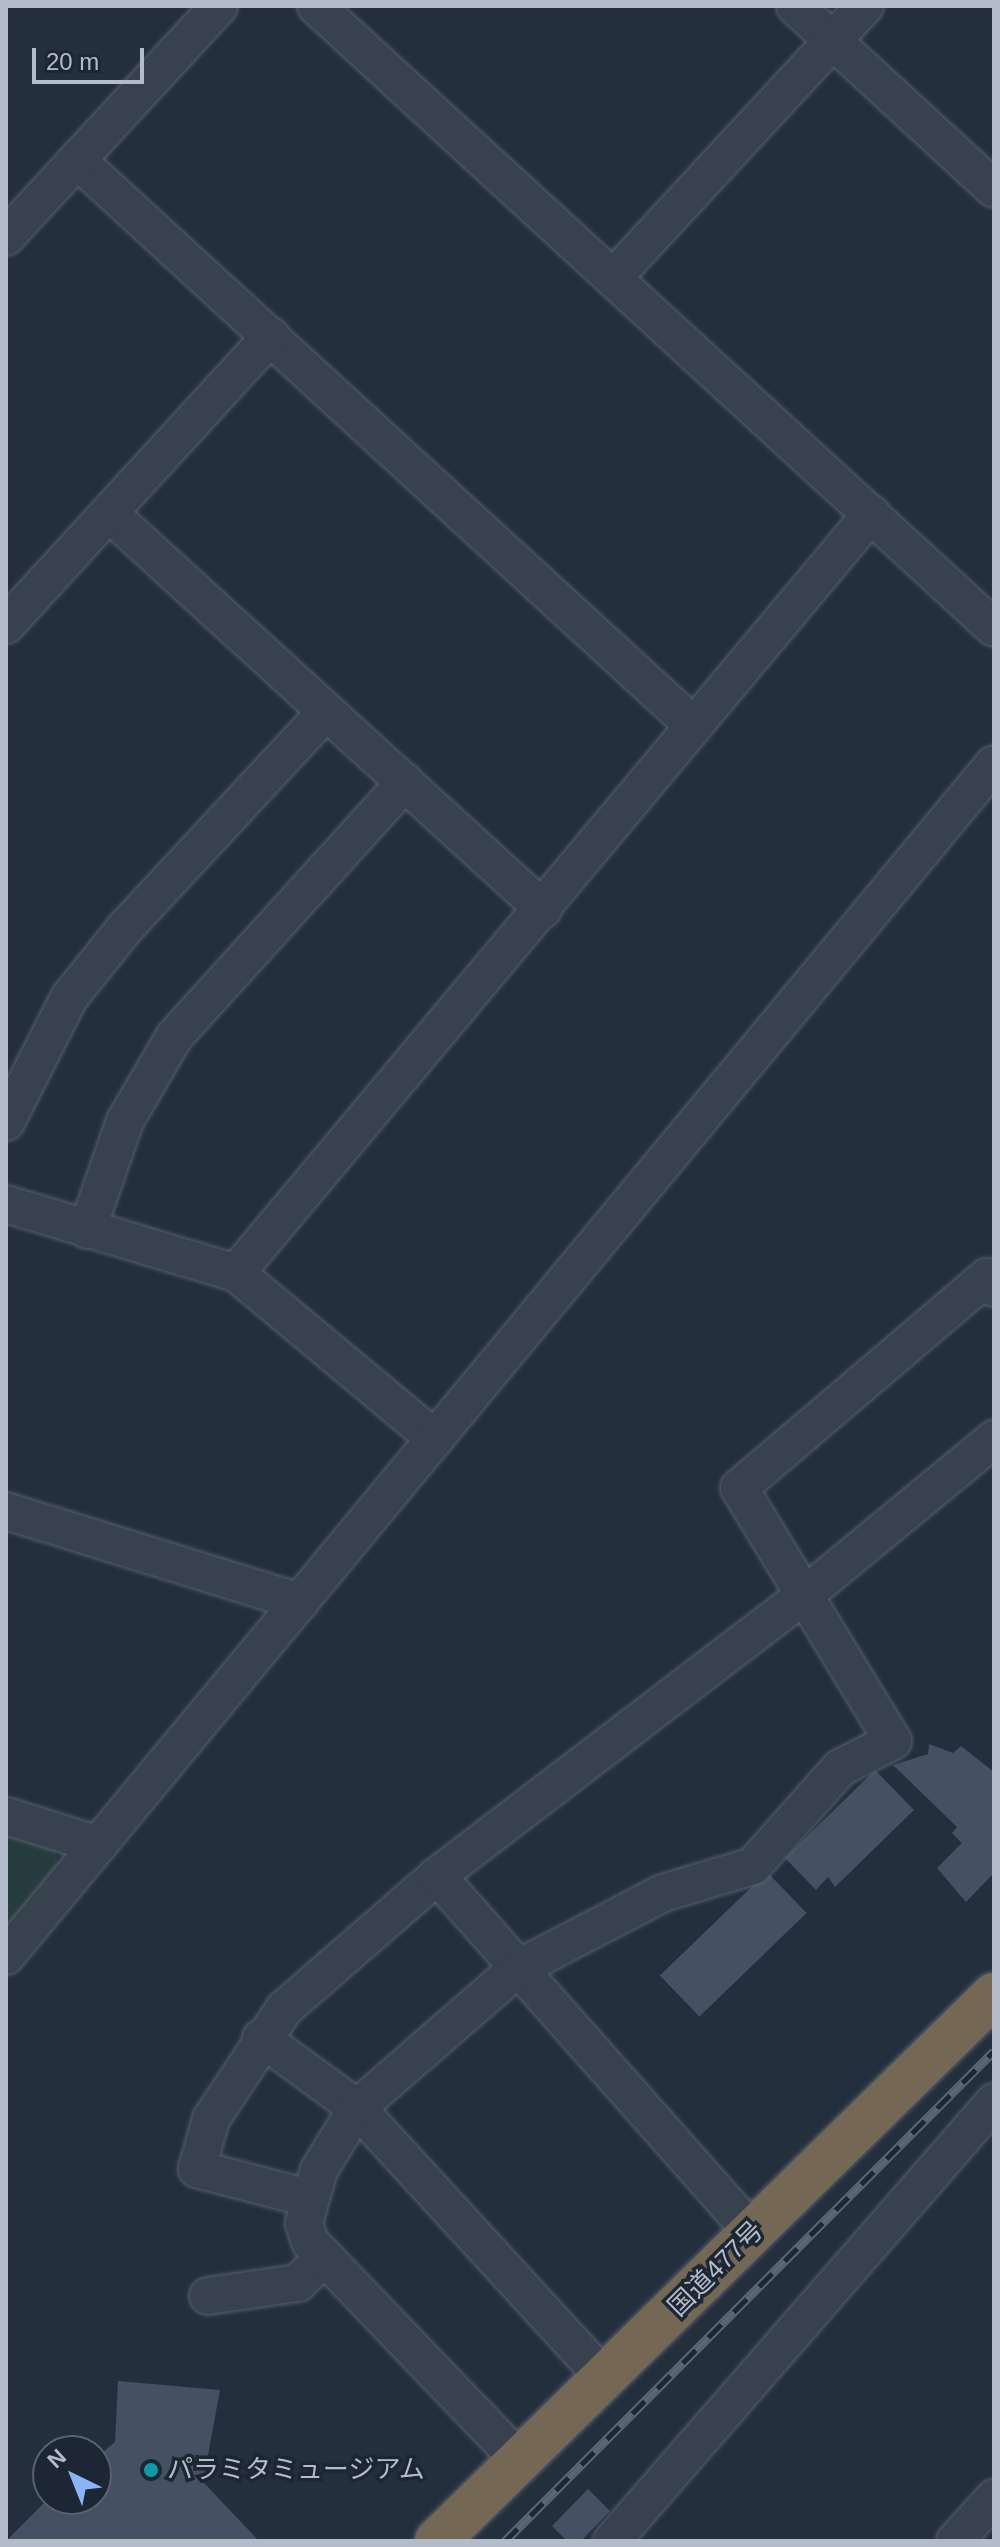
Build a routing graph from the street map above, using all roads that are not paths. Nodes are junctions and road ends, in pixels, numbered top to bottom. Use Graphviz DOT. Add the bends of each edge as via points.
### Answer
graph roads {
  1 [pos="219,6"];
  2 [pos="316,6"];
  3 [pos="795,6"];
  4 [pos="865,6"];
  5 [pos="833,40"];
  6 [pos="77,160"];
  7 [pos="994,189"];
  8 [pos="6,237"];
  9 [pos="613,278"];
  10 [pos="271,336"];
  11 [pos="871,514"];
  12 [pos="111,515"];
  13 [pos="6,625"];
  14 [pos="994,628"];
  15 [pos="326,712"];
  16 [pos="694,726"];
  17 [pos="994,764"];
  18 [pos="405,782"];
  19 [pos="543,909"];
  20 [pos="6,1122"];
  21 [pos="6,1204"];
  22 [pos="87,1230"];
  23 [pos="236,1273"];
  24 [pos="994,1288"];
  25 [pos="435,1439"];
  26 [pos="994,1439"];
  27 [pos="6,1511"];
  28 [pos="806,1594"];
  29 [pos="300,1602"];
  30 [pos="6,1816"];
  31 [pos="99,1845"];
  32 [pos="437,1876"];
  33 [pos="6,1956"];
  34 [pos="517,1969"];
  35 [pos="994,1995"];
  36 [pos="261,2038"];
  37 [pos="994,2102"];
  38 [pos="357,2108"];
  39 [pos="308,2198"];
  40 [pos="753,2233"];
  41 [pos="324,2257"];
  42 [pos="208,2296"];
  43 [pos="605,2379"];
  44 [pos="520,2461"];
  45 [pos="994,2498"];
  46 [pos="437,2541"];
  47 [pos="612,2541"];
  48 [pos="955,2541"];
  1 -- 6 [label="street"];
  2 -- 9 [label="street"];
  3 -- 5 [label="street"];
  4 -- 5 [label="street"];
  5 -- 7 [label="street"];
  5 -- 9 [label="street"];
  6 -- 8 [label="street"];
  6 -- 10 [label="street"];
  9 -- 11 [label="street"];
  10 -- 12 [label="street"];
  10 -- 16 [label="street"];
  11 -- 14 [label="street"];
  11 -- 16 [label="street"];
  12 -- 13 [label="street"];
  12 -- 15 [label="street"];
  15 -- 18 [label="street"];
  15 -- 20 [label="street" via="125,928 69,998"];
  16 -- 19 [label="street"];
  17 -- 25 [label="street"];
  18 -- 19 [label="street"];
  18 -- 22 [label="street" via="174,1037 125,1121"];
  19 -- 23 [label="street"];
  21 -- 22 [label="street"];
  22 -- 23 [label="street"];
  23 -- 25 [label="street"];
  24 -- 28 [label="street" via="987,1277 739,1488"];
  25 -- 29 [label="street"];
  26 -- 28 [label="street"];
  27 -- 29 [label="street"];
  28 -- 32 [label="street"];
  28 -- 34 [label="street" via="893,1741 840,1768 753,1866 663,1893"];
  29 -- 31 [label="street"];
  30 -- 31 [label="street"];
  31 -- 33 [label="street"];
  32 -- 34 [label="street"];
  32 -- 36 [label="street" via="284,2009"];
  34 -- 38 [label="street"];
  34 -- 40 [label="street"];
  35 -- 40 [label="highway, 国道477号"];
  36 -- 38 [label="street"];
  36 -- 39 [label="street" via="219,2102 197,2169"];
  37 -- 47 [label="street"];
  38 -- 39 [label="street"];
  38 -- 43 [label="street"];
  39 -- 41 [label="street" via="304,2223"];
  40 -- 43 [label="highway, 国道477号"];
  41 -- 42 [label="street" via="298,2283"];
  41 -- 44 [label="street"];
  43 -- 44 [label="highway, 国道477号"];
  44 -- 46 [label="highway, 国道477号"];
  45 -- 48 [label="street"];
}
